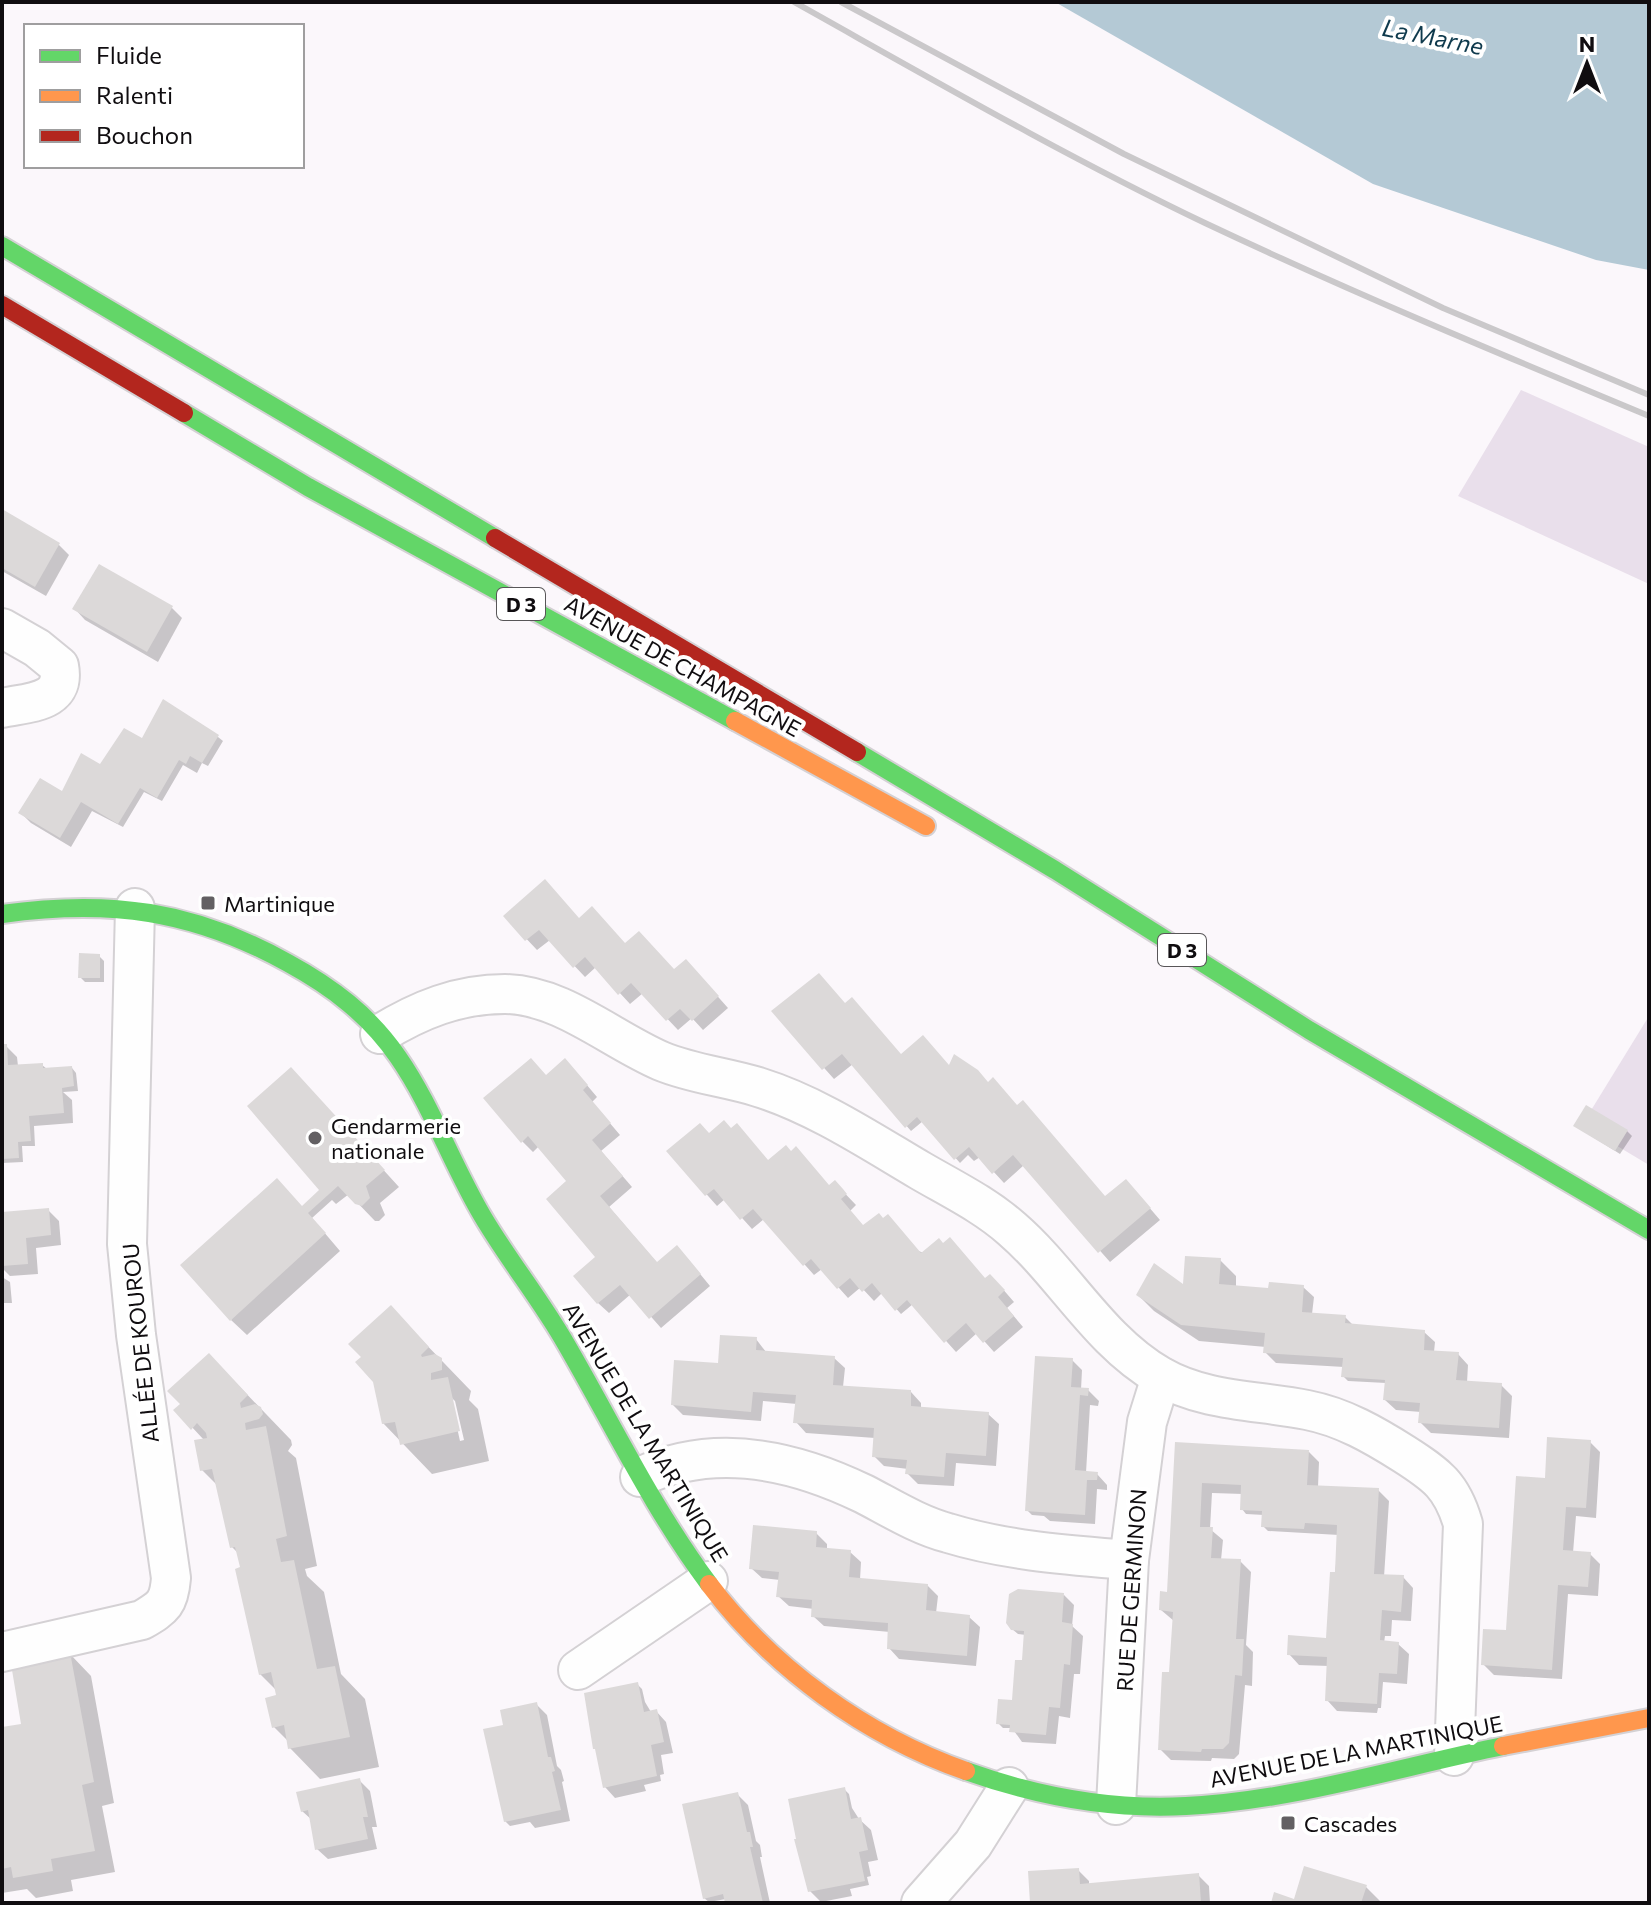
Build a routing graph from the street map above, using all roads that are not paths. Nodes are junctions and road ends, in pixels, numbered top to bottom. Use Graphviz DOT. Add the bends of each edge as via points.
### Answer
graph roads {
  1 [pos="2,246"];
  2 [pos="2,305"];
  3 [pos="2,628"];
  4 [pos="2,708"];
  5 [pos="940,833"];
  6 [pos="135,908"];
  7 [pos="1088,912"];
  8 [pos="2,914"];
  9 [pos="1309,1030"];
  10 [pos="380,1034"];
  11 [pos="1633,1221"];
  12 [pos="1649,1243"];
  13 [pos="1161,1377"];
  14 [pos="640,1477"];
  15 [pos="1129,1560"];
  16 [pos="708,1581"];
  17 [pos="2,1652"];
  18 [pos="578,1670"];
  19 [pos="1649,1718"];
  20 [pos="1454,1756"];
  21 [pos="1009,1787"];
  22 [pos="1116,1805"];
  23 [pos="921,1903"];
  1 -- 9 [label="main road, D 3" via="1055,870"];
  2 -- 5 [label="main road, AVENUE DE CHAMPAGNE / D 3" via="308,487"];
  3 -- 4 [label="street" via="59,666 61,679 47,698"];
  6 -- 8 [label="main road, AVENUE DE LA MARTINIQUE" via="79,905"];
  6 -- 10 [label="main road, AVENUE DE LA MARTINIQUE" via="169,913 257,943 333,989"];
  6 -- 17 [label="street, ALLÉE DE KOUROU" via="127,1244 170,1597 142,1620"];
  7 -- 9 [label="main road, D 3"];
  9 -- 11 [label="main road, D 3"];
  10 -- 13 [label="street" via="445,1001 507,994 560,1007 662,1061 760,1087 798,1103 985,1208 1012,1229 1114,1340"];
  10 -- 14 [label="main road, AVENUE DE LA MARTINIQUE" via="412,1079 481,1215 561,1336"];
  11 -- 12 [label="street"];
  13 -- 15 [label="street, RUE DE GERMINON" via="1147,1422"];
  13 -- 20 [label="street" via="1200,1393 1344,1421 1420,1464 1448,1487 1463,1524"];
  14 -- 15 [label="street" via="666,1465 715,1458 776,1462 821,1476 944,1532 1039,1552"];
  14 -- 16 [label="main road, AVENUE DE LA MARTINIQUE"];
  15 -- 22 [label="street, RUE DE GERMINON"];
  16 -- 18 [label="street"];
  16 -- 21 [label="main road, AVENUE DE LA MARTINIQUE" via="763,1644 850,1715 951,1768"];
  19 -- 20 [label="main road, AVENUE DE LA MARTINIQUE"];
  20 -- 22 [label="main road, AVENUE DE LA MARTINIQUE" via="1226,1803"];
  21 -- 22 [label="main road, AVENUE DE LA MARTINIQUE"];
  21 -- 23 [label="street" via="973,1844"];
}
